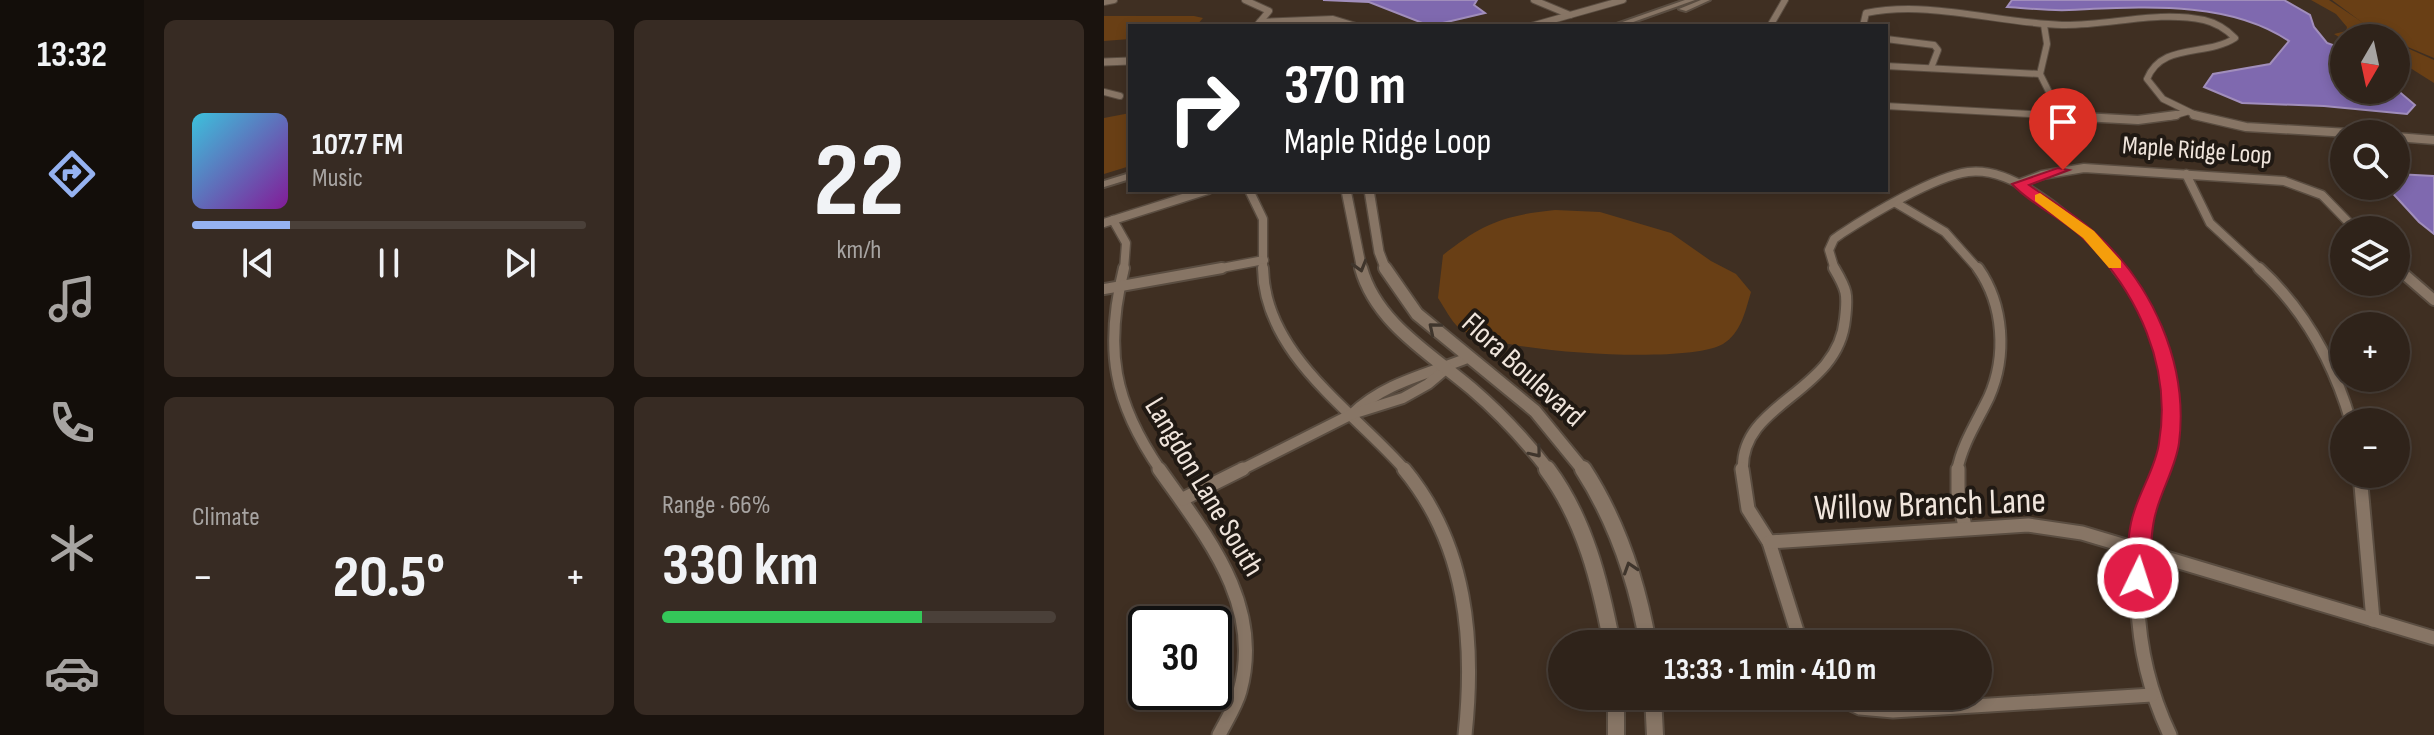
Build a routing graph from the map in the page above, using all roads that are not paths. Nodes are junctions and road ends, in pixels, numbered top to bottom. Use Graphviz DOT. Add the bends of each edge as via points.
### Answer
graph roads {
  1 [pos="1114,0"];
  2 [pos="1245,0"];
  3 [pos="1534,0"];
  4 [pos="1623,0"];
  5 [pos="1692,0"];
  6 [pos="1707,0"];
  7 [pos="1785,0"];
  8 [pos="1939,0"];
  9 [pos="1104,2"];
  10 [pos="1939,11"];
  11 [pos="1570,15"];
  12 [pos="1258,24"];
  13 [pos="1349,24"];
  14 [pos="1538,24"];
  15 [pos="1621,24"];
  16 [pos="1640,24"];
  17 [pos="1771,24"];
  18 [pos="1863,24"];
  19 [pos="2044,25"];
  20 [pos="1888,39"];
  21 [pos="1104,64"];
  22 [pos="1128,64"];
  23 [pos="1888,66"];
  24 [pos="1931,68"];
  25 [pos="2040,74"];
  26 [pos="1104,92"];
  27 [pos="1120,96"];
  28 [pos="1888,106"];
  29 [pos="2186,112"];
  30 [pos="2061,116"];
  31 [pos="2330,132"];
  32 [pos="2410,138"];
  33 [pos="2434,140"];
  34 [pos="1128,169"];
  35 [pos="2186,174"];
  36 [pos="1104,176"];
  37 [pos="1128,177"];
  38 [pos="1104,184"];
  39 [pos="2018,184"];
  40 [pos="1202,192"];
  41 [pos="1250,192"];
  42 [pos="1347,192"];
  43 [pos="1370,192"];
  44 [pos="1896,203"];
  45 [pos="2342,216"];
  46 [pos="1109,222"];
  47 [pos="1264,260"];
  48 [pos="2410,279"];
  49 [pos="1118,286"];
  50 [pos="1104,289"];
  51 [pos="2434,300"];
  52 [pos="1470,357"];
  53 [pos="1447,368"];
  54 [pos="2346,408"];
  55 [pos="1352,414"];
  56 [pos="2361,488"];
  57 [pos="1183,499"];
  58 [pos="1965,527"];
  59 [pos="1769,542"];
  60 [pos="2139,550"];
  61 [pos="2373,620"];
  62 [pos="1609,630"];
  63 [pos="1645,630"];
  64 [pos="1797,630"];
  65 [pos="2434,638"];
  66 [pos="2152,695"];
  67 [pos="1992,705"];
  68 [pos="1616,710"];
  69 [pos="1654,710"];
  70 [pos="1882,710"];
  71 [pos="1909,710"];
  72 [pos="1219,735"];
  73 [pos="1465,735"];
  74 [pos="1616,735"];
  75 [pos="1655,735"];
  76 [pos="2170,735"];
  1 -- 9 [label="street"];
  2 -- 12 [label="street" via="1269,11"];
  3 -- 11 [label="street"];
  4 -- 11 [label="street"];
  5 -- 15 [label="main road"];
  6 -- 16 [label="main road"];
  7 -- 17 [label="street"];
  8 -- 10 [label="street"];
  10 -- 18 [label="street" via="1873,9"];
  10 -- 19 [label="street"];
  11 -- 14 [label="street"];
  12 -- 13 [label="street" via="1333,19"];
  19 -- 25 [label="street" via="2046,52"];
  19 -- 29 [label="street" via="2172,17 2228,29 2233,42 2175,54 2150,67 2150,85"];
  20 -- 24 [label="street" via="1934,45 1938,50"];
  21 -- 22 [label="street"];
  23 -- 24 [label="street"];
  24 -- 25 [label="street"];
  25 -- 30 [label="street"];
  26 -- 27 [label="street"];
  28 -- 30 [label="street"];
  29 -- 30 [label="street" via="2149,121"];
  29 -- 31 [label="street" via="2241,126"];
  32 -- 33 [label="street"];
  34 -- 36 [label="main road"];
  35 -- 39 [label="street, Maple Ridge Loop" via="2084,168"];
  35 -- 45 [label="street, Maple Ridge Loop" via="2303,186 2322,195"];
  35 -- 54 [label="street" via="2205,216 2291,304 2329,366"];
  37 -- 38 [label="main road"];
  39 -- 44 [label="street" via="1985,172 1950,173"];
  39 -- 60 [label="street" via="2088,235 2119,269 2145,306 2165,358 2169,444 2144,515"];
  40 -- 46 [label="street"];
  41 -- 47 [label="street" via="1265,218"];
  42 -- 53 [label="street, Flora Boulevard, one-way" via="1354,213 1356,256 1370,291 1393,322"];
  52 -- 43 [label="street, Flora Boulevard, one-way" via="1417,314 1391,280 1379,252"];
  44 -- 58 [label="street" via="1926,216 1957,240 1980,269 2002,333 1996,377 1956,474"];
  44 -- 59 [label="street" via="1834,239 1829,250 1832,264 1848,291 1843,341 1821,373 1750,435 1742,485 1748,509"];
  46 -- 49 [label="street, Langdon Lane South" via="1124,235 1128,251"];
  47 -- 49 [label="street"];
  47 -- 55 [label="street" via="1268,300 1290,349"];
  48 -- 51 [label="street"];
  49 -- 50 [label="street"];
  49 -- 57 [label="street, Langdon Lane South" via="1110,336 1115,383 1146,450"];
  52 -- 53 [label="street"];
  63 -- 52 [label="street, Flora Boulevard, one-way" via="1630,565 1587,474 1533,409"];
  53 -- 55 [label="street" via="1438,378 1406,388 1370,412"];
  53 -- 62 [label="street, Flora Boulevard, one-way" via="1516,428 1563,491 1598,574"];
  55 -- 57 [label="street"];
  55 -- 73 [label="street" via="1420,488 1460,575 1469,642"];
  56 -- 61 [label="street"];
  57 -- 72 [label="street, Langdon Lane South" via="1229,571 1244,615 1241,688"];
  58 -- 59 [label="street, Willow Branch Lane"];
  58 -- 60 [label="street, Willow Branch Lane" via="2028,525 2082,533"];
  59 -- 64 [label="street"];
  60 -- 61 [label="street"];
  60 -- 66 [label="street" via="2137,607"];
  61 -- 65 [label="street"];
  66 -- 67 [label="street"];
  66 -- 76 [label="street"];
  68 -- 74 [label="street"];
  69 -- 75 [label="street"];
  70 -- 71 [label="street"];
}
